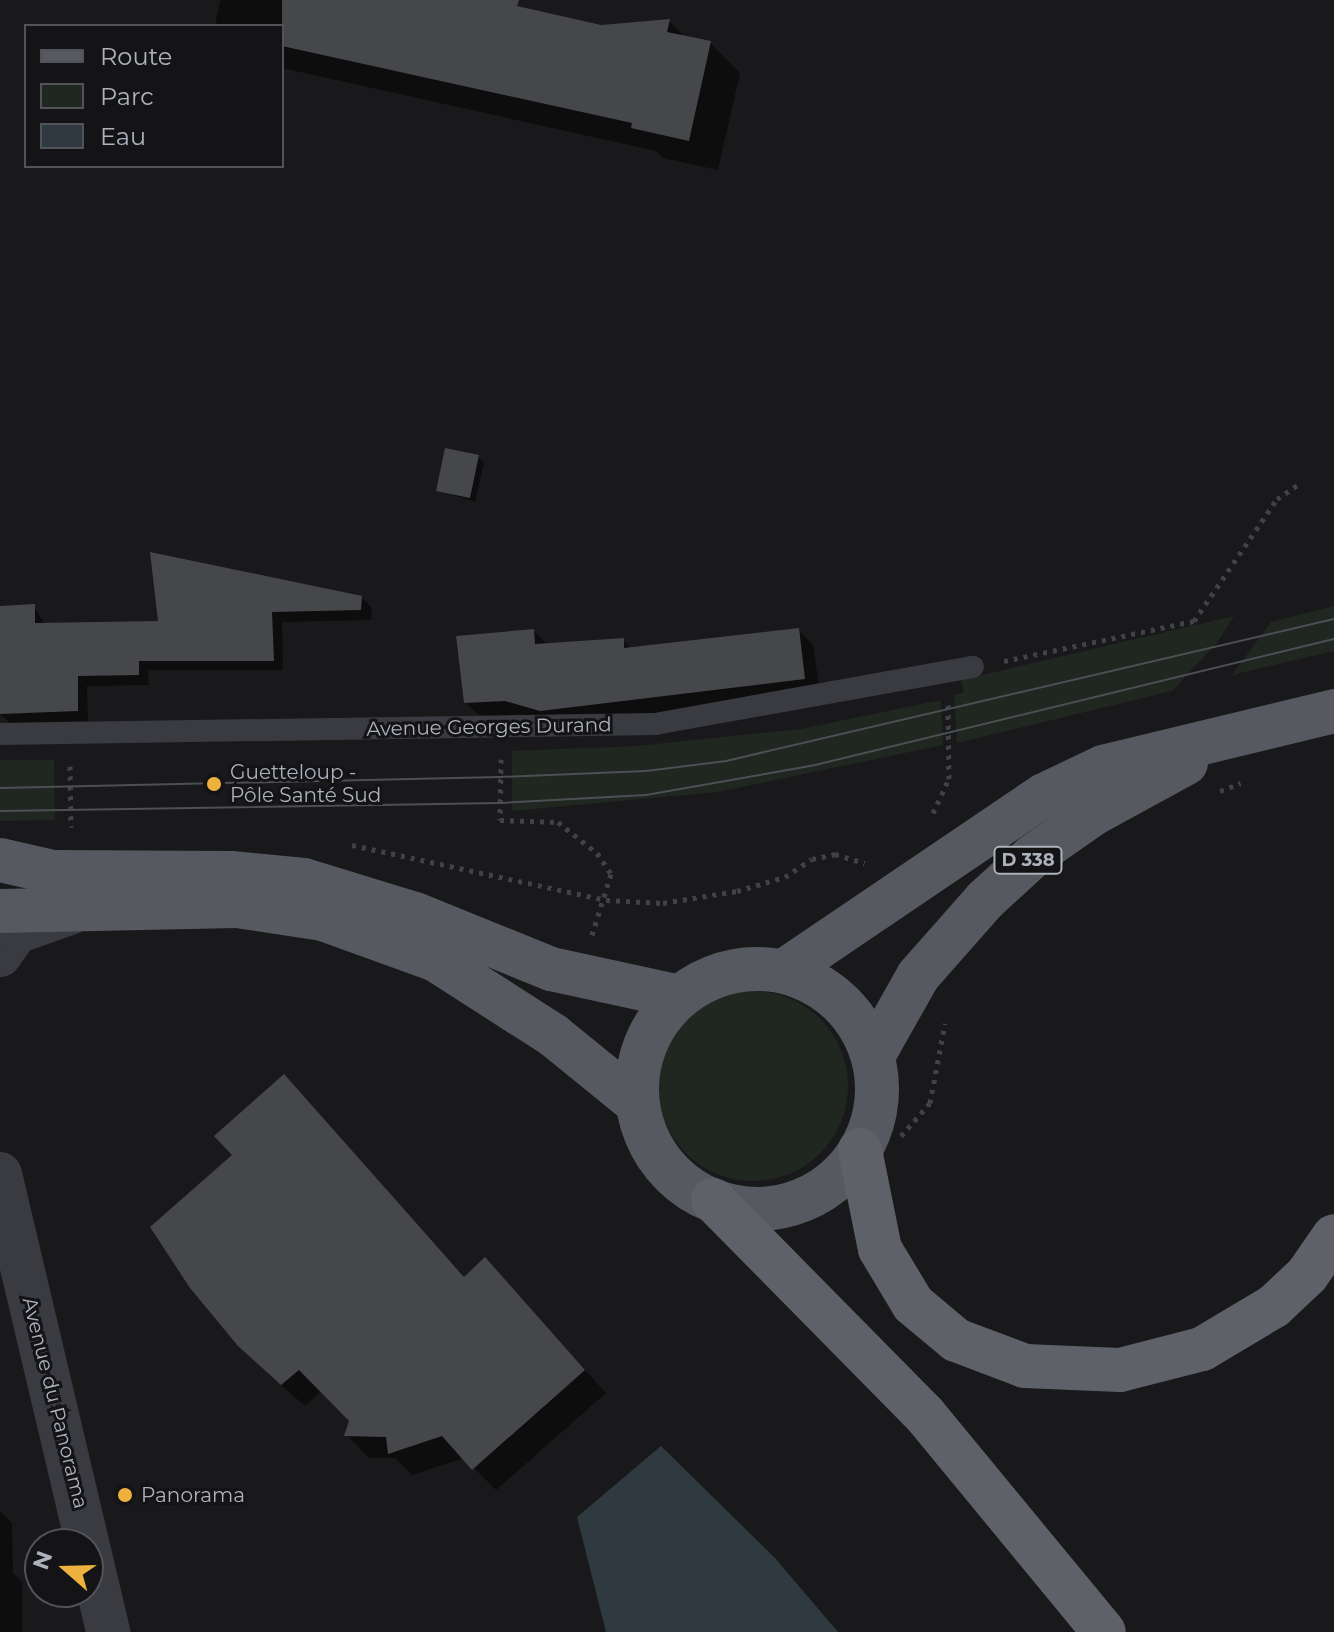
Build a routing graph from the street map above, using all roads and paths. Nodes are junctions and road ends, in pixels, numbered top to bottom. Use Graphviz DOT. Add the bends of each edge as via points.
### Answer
graph roads {
  1 [pos="1298,485"];
  2 [pos="973,667"];
  3 [pos="945,673"];
  4 [pos="1334,711"];
  5 [pos="69,733"];
  6 [pos="1246,733"];
  7 [pos="0,734"];
  8 [pos="501,758"];
  9 [pos="927,818"];
  10 [pos="71,827"];
  11 [pos="876,857"];
  12 [pos="5,865"];
  13 [pos="880,881"];
  14 [pos="80,910"];
  15 [pos="0,911"];
  16 [pos="0,955"];
  17 [pos="784,971"];
  18 [pos="680,997"];
  19 [pos="948,1013"];
  20 [pos="873,1056"];
  21 [pos="638,1104"];
  22 [pos="860,1150"];
  23 [pos="0,1174"];
  24 [pos="713,1200"];
  25 [pos="1334,1236"];
  26 [pos="108,1632"];
  27 [pos="1104,1632"];
  1 -- 2 [label="path" via="1277,499 1194,621"];
  2 -- 3 [label="lane, Avenue Georges Durand"];
  3 -- 5 [label="lane, Avenue Georges Durand" via="655,724"];
  3 -- 9 [label="path" via="949,779 937,809"];
  4 -- 6 [label="main road, D 338"];
  5 -- 7 [label="lane, Avenue Georges Durand"];
  5 -- 10 [label="path"];
  6 -- 13 [label="main road, D 338" via="1103,767"];
  6 -- 20 [label="main road, D 338" via="1093,814 1033,856 937,952"];
  8 -- 13 [label="path" via="500,820 558,822 583,840 611,874 606,900 663,903 737,891 835,854 858,857"];
  11 -- 13 [label="path"];
  12 -- 18 [label="main road" via="53,872 231,873 304,880 415,914 551,969"];
  13 -- 17 [label="main road, D 338"];
  14 -- 15 [label="main road"];
  14 -- 16 [label="street" via="16,932"];
  14 -- 21 [label="main road" via="237,906 323,919 436,960 553,1035"];
  17 -- 18 [label="main road" via="727,972"];
  17 -- 20 [label="main road" via="834,996 858,1023"];
  18 -- 21 [label="main road" via="647,1039 638,1074"];
  19 -- 22 [label="path" via="930,1103 913,1127 890,1143"];
  20 -- 22 [label="main road" via="876,1107"];
  21 -- 24 [label="main road" via="644,1129 662,1162 681,1182"];
  22 -- 24 [label="main road" via="835,1180 794,1203 757,1209"];
  22 -- 25 [label="highway" via="880,1249 913,1304 956,1340 1025,1366 1120,1370 1202,1349 1274,1306 1307,1275"];
  23 -- 26 [label="street, Avenue du Panorama"];
  24 -- 27 [label="highway" via="925,1415"];
}
